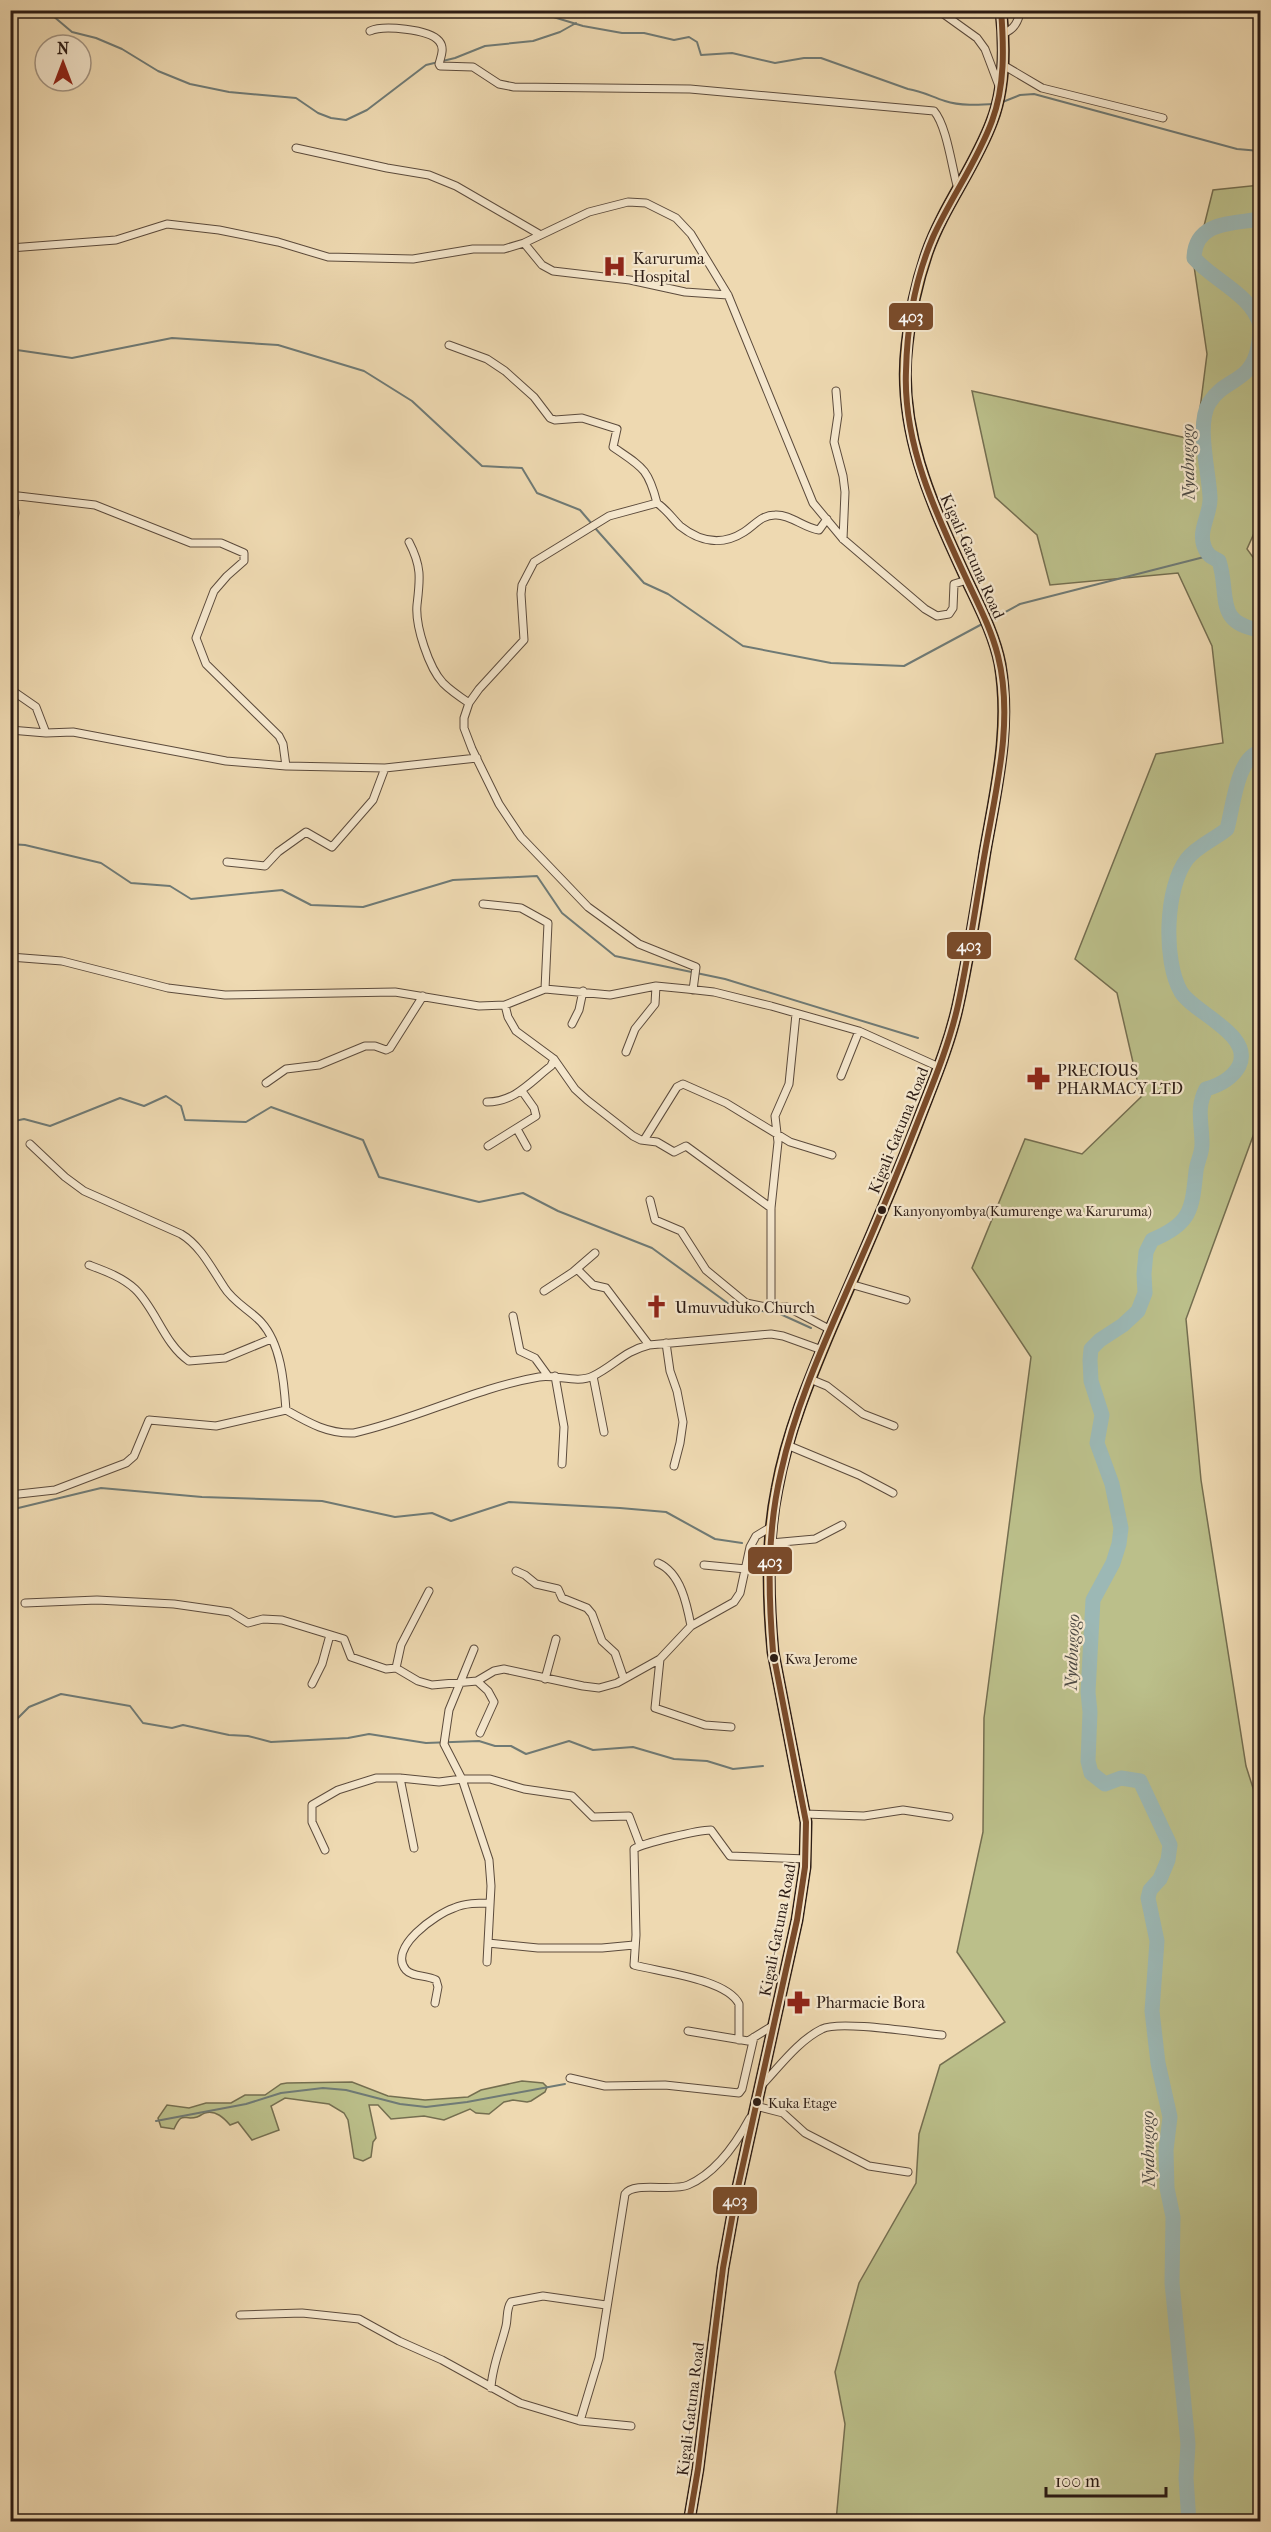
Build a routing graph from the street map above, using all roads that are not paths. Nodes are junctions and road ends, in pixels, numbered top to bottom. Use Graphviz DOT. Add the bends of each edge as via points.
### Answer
graph roads {
  1 [pos="938,10"];
  2 [pos="1001,10"];
  3 [pos="1021,10"];
  4 [pos="370,31"];
  5 [pos="1004,33"];
  6 [pos="1003,65"];
  7 [pos="1000,88"];
  8 [pos="1163,118"];
  9 [pos="296,148"];
  10 [pos="957,189"];
  11 [pos="539,234"];
  12 [pos="524,243"];
  13 [pos="10,248"];
  14 [pos="728,295"];
  15 [pos="449,345"];
  16 [pos="837,391"];
  17 [pos="12,495"];
  18 [pos="657,504"];
  19 [pos="827,519"];
  20 [pos="843,539"];
  21 [pos="10,541"];
  22 [pos="409,542"];
  23 [pos="967,580"];
  24 [pos="10,689"];
  25 [pos="470,703"];
  26 [pos="10,730"];
  27 [pos="46,733"];
  28 [pos="477,758"];
  29 [pos="286,766"];
  30 [pos="385,768"];
  31 [pos="227,862"];
  32 [pos="483,904"];
  33 [pos="10,957"];
  34 [pos="656,986"];
  35 [pos="545,989"];
  36 [pos="693,990"];
  37 [pos="583,991"];
  38 [pos="423,996"];
  39 [pos="505,1005"];
  40 [pos="796,1014"];
  41 [pos="573,1024"];
  42 [pos="859,1031"];
  43 [pos="626,1052"];
  44 [pos="554,1059"];
  45 [pos="939,1067"];
  46 [pos="841,1076"];
  47 [pos="266,1083"];
  48 [pos="522,1091"];
  49 [pos="487,1102"];
  50 [pos="517,1129"];
  51 [pos="776,1132"];
  52 [pos="644,1140"];
  53 [pos="30,1144"];
  54 [pos="488,1146"];
  55 [pos="526,1147"];
  56 [pos="832,1155"];
  57 [pos="650,1200"];
  58 [pos="771,1208"];
  59 [pos="595,1253"];
  60 [pos="89,1264"];
  61 [pos="577,1269"];
  62 [pos="850,1284"];
  63 [pos="544,1291"];
  64 [pos="906,1300"];
  65 [pos="771,1308"];
  66 [pos="513,1316"];
  67 [pos="831,1330"];
  68 [pos="271,1339"];
  69 [pos="666,1343"];
  70 [pos="649,1345"];
  71 [pos="822,1350"];
  72 [pos="552,1376"];
  73 [pos="593,1376"];
  74 [pos="810,1379"];
  75 [pos="286,1410"];
  76 [pos="894,1426"];
  77 [pos="604,1432"];
  78 [pos="787,1445"];
  79 [pos="562,1464"];
  80 [pos="674,1466"];
  81 [pos="893,1493"];
  82 [pos="10,1495"];
  83 [pos="842,1525"];
  84 [pos="771,1527"];
  85 [pos="771,1543"];
  86 [pos="658,1563"];
  87 [pos="704,1565"];
  88 [pos="746,1569"];
  89 [pos="516,1571"];
  90 [pos="429,1591"];
  91 [pos="25,1603"];
  92 [pos="691,1626"];
  93 [pos="330,1635"];
  94 [pos="556,1639"];
  95 [pos="474,1649"];
  96 [pos="660,1659"];
  97 [pos="396,1668"];
  98 [pos="545,1679"];
  99 [pos="624,1679"];
  100 [pos="477,1681"];
  101 [pos="461,1683"];
  102 [pos="312,1684"];
  103 [pos="731,1727"];
  104 [pos="480,1733"];
  105 [pos="400,1778"];
  106 [pos="462,1779"];
  107 [pos="804,1814"];
  108 [pos="949,1816"];
  109 [pos="640,1845"];
  110 [pos="414,1848"];
  111 [pos="326,1850"];
  112 [pos="806,1859"];
  113 [pos="490,1903"];
  114 [pos="488,1943"];
  115 [pos="634,1946"];
  116 [pos="487,1962"];
  117 [pos="435,2003"];
  118 [pos="774,2025"];
  119 [pos="688,2031"];
  120 [pos="942,2035"];
  121 [pos="754,2037"];
  122 [pos="739,2040"];
  123 [pos="570,2078"];
  124 [pos="760,2088"];
  125 [pos="756,2106"];
  126 [pos="908,2172"];
  127 [pos="606,2305"];
  128 [pos="240,2315"];
  129 [pos="491,2388"];
  130 [pos="580,2421"];
  131 [pos="631,2426"];
  132 [pos="688,2522"];
  1 -- 7 [label="street" via="977,38"];
  2 -- 5 [label="highway, Kigali-Gatuna Road"];
  3 -- 5 [label="street" via="1017,23"];
  4 -- 10 [label="street" via="382,27 428,34 440,42 440,66 473,67 506,86 690,89 934,111 943,130"];
  5 -- 6 [label="highway, Kigali-Gatuna Road"];
  6 -- 7 [label="highway, Kigali-Gatuna Road"];
  6 -- 8 [label="street" via="1042,88"];
  7 -- 10 [label="highway, Kigali-Gatuna Road" via="992,121"];
  9 -- 11 [label="street" via="429,175 456,186"];
  10 -- 23 [label="highway, Kigali-Gatuna Road" via="926,254 913,307 904,387 919,470"];
  11 -- 12 [label="street"];
  11 -- 14 [label="street" via="607,206 646,203 676,218 691,234"];
  12 -- 13 [label="street" via="504,249 461,250 413,259 344,258 219,230 168,224 116,240"];
  12 -- 14 [label="street" via="542,265 553,271"];
  14 -- 19 [label="street" via="813,502"];
  15 -- 18 [label="street" via="487,359 506,371 550,418 582,418 617,429 613,447 642,467"];
  16 -- 20 [label="street" via="834,442 845,492"];
  17 -- 21 [label="street" via="15,513"];
  17 -- 29 [label="street" via="95,505 190,543 221,543 244,553 244,561 214,591 196,638 206,664 279,736"];
  18 -- 19 [label="street" via="695,536 726,542 762,517 779,514 819,530"];
  18 -- 25 [label="street" via="609,516 534,562 522,585 524,640"];
  19 -- 20 [label="street"];
  20 -- 23 [label="street" via="937,616 949,614 954,608 954,584"];
  22 -- 25 [label="street" via="418,559 418,624 430,661 442,682"];
  23 -- 45 [label="highway, Kigali-Gatuna Road" via="993,636 1000,664 1003,744 964,975 950,1039"];
  24 -- 27 [label="street" via="36,707"];
  25 -- 28 [label="street" via="464,728"];
  26 -- 27 [label="street"];
  27 -- 29 [label="street" via="73,732 226,762"];
  28 -- 30 [label="street"];
  28 -- 36 [label="street" via="499,804 521,837 588,907 610,924 639,944 696,967"];
  29 -- 30 [label="street"];
  30 -- 31 [label="street" via="373,800 332,847 306,832 265,866"];
  32 -- 35 [label="street" via="521,908 548,923"];
  33 -- 38 [label="street" via="62,961 195,992 274,995 372,991"];
  34 -- 36 [label="street"];
  34 -- 37 [label="street" via="610,995"];
  34 -- 43 [label="street" via="655,1004 635,1029"];
  35 -- 37 [label="street"];
  35 -- 39 [label="street"];
  36 -- 40 [label="street"];
  37 -- 41 [label="street"];
  38 -- 39 [label="street" via="479,1006"];
  38 -- 47 [label="street" via="390,1048 365,1046 319,1065 286,1069"];
  39 -- 44 [label="street" via="516,1031"];
  40 -- 42 [label="street"];
  40 -- 51 [label="street" via="789,1084 775,1116"];
  42 -- 45 [label="street"];
  42 -- 46 [label="street"];
  44 -- 48 [label="street"];
  44 -- 52 [label="street" via="575,1089 626,1131"];
  45 -- 62 [label="highway, Kigali-Gatuna Road"];
  48 -- 49 [label="street" via="500,1102"];
  48 -- 50 [label="street" via="536,1116"];
  50 -- 54 [label="street"];
  50 -- 55 [label="street"];
  51 -- 52 [label="street" via="726,1103 681,1084"];
  51 -- 56 [label="street" via="790,1142"];
  51 -- 58 [label="street" via="778,1155"];
  52 -- 58 [label="street" via="674,1152 686,1146"];
  53 -- 68 [label="street" via="84,1191 186,1237 226,1290 263,1324"];
  57 -- 65 [label="street" via="655,1220 684,1234 706,1270 746,1303"];
  58 -- 65 [label="street"];
  59 -- 61 [label="street"];
  60 -- 68 [label="street" via="136,1290 189,1361 225,1358"];
  61 -- 63 [label="street"];
  61 -- 70 [label="street" via="593,1285 606,1288"];
  62 -- 64 [label="street"];
  62 -- 67 [label="highway, Kigali-Gatuna Road"];
  65 -- 67 [label="street" via="797,1311"];
  66 -- 72 [label="street" via="520,1351 535,1358"];
  67 -- 71 [label="highway, Kigali-Gatuna Road"];
  68 -- 75 [label="street" via="282,1368"];
  69 -- 70 [label="street"];
  69 -- 71 [label="street" via="771,1334"];
  69 -- 80 [label="street" via="683,1422"];
  70 -- 73 [label="street" via="632,1350"];
  71 -- 74 [label="highway, Kigali-Gatuna Road"];
  72 -- 73 [label="street"];
  72 -- 75 [label="street" via="512,1382 354,1433 320,1428"];
  72 -- 79 [label="street" via="564,1431"];
  73 -- 77 [label="street"];
  74 -- 76 [label="street" via="834,1390 863,1414"];
  74 -- 78 [label="highway, Kigali-Gatuna Road"];
  75 -- 82 [label="street" via="216,1426 149,1420 134,1456 126,1463 55,1490"];
  78 -- 81 [label="street"];
  78 -- 84 [label="highway, Kigali-Gatuna Road"];
  83 -- 85 [label="street" via="815,1539"];
  84 -- 85 [label="highway, Kigali-Gatuna Road"];
  84 -- 88 [label="street" via="756,1536"];
  85 -- 107 [label="highway, Kigali-Gatuna Road" via="773,1652"];
  86 -- 92 [label="street" via="671,1574 685,1598"];
  87 -- 88 [label="street"];
  88 -- 92 [label="street" via="734,1602"];
  89 -- 99 [label="street" via="536,1584 558,1589 562,1598 587,1608 602,1641 615,1653"];
  90 -- 97 [label="street" via="401,1645"];
  91 -- 93 [label="street" via="105,1600 174,1604 230,1612 248,1623 282,1620"];
  92 -- 96 [label="street"];
  93 -- 97 [label="street" via="344,1639 351,1657 386,1669"];
  93 -- 102 [label="street"];
  94 -- 98 [label="street"];
  95 -- 101 [label="street"];
  96 -- 99 [label="street"];
  96 -- 103 [label="street" via="655,1708 705,1725"];
  97 -- 101 [label="street" via="432,1685"];
  98 -- 99 [label="street" via="599,1688"];
  98 -- 100 [label="street" via="504,1669"];
  100 -- 101 [label="street"];
  100 -- 104 [label="street" via="494,1702"];
  101 -- 106 [label="street" via="449,1710 444,1744"];
  105 -- 106 [label="street" via="439,1782"];
  105 -- 110 [label="street"];
  105 -- 111 [label="street" via="376,1778 349,1786 312,1805 312,1822"];
  106 -- 109 [label="street" via="490,1779 524,1790 562,1793 572,1796 593,1816 629,1816"];
  106 -- 113 [label="street" via="489,1860"];
  107 -- 108 [label="street" via="855,1816 903,1810"];
  107 -- 112 [label="highway, Kigali-Gatuna Road"];
  109 -- 112 [label="street" via="711,1830 730,1856"];
  109 -- 115 [label="street" via="633,1854"];
  112 -- 118 [label="highway, Kigali-Gatuna Road"];
  113 -- 114 [label="street"];
  113 -- 117 [label="street" via="442,1912 405,1946 405,1970 435,1980"];
  114 -- 115 [label="street" via="537,1948"];
  114 -- 116 [label="street"];
  115 -- 122 [label="street" via="634,1965 697,1980 736,1999"];
  118 -- 121 [label="street"];
  118 -- 124 [label="highway, Kigali-Gatuna Road"];
  119 -- 122 [label="street"];
  120 -- 124 [label="street" via="841,2026 822,2028"];
  121 -- 122 [label="street"];
  121 -- 123 [label="street" via="739,2093 665,2085 604,2086"];
  124 -- 125 [label="highway, Kigali-Gatuna Road"];
  125 -- 126 [label="street" via="783,2113 805,2133 869,2166"];
  125 -- 127 [label="street" via="735,2145 697,2180 678,2188 627,2190"];
  125 -- 132 [label="highway, Kigali-Gatuna Road" via="725,2258"];
  127 -- 129 [label="street" via="543,2296 511,2302"];
  127 -- 130 [label="street" via="599,2358"];
  128 -- 129 [label="street" via="302,2313 359,2319"];
  129 -- 130 [label="street" via="542,2411"];
  130 -- 131 [label="street"];
}
